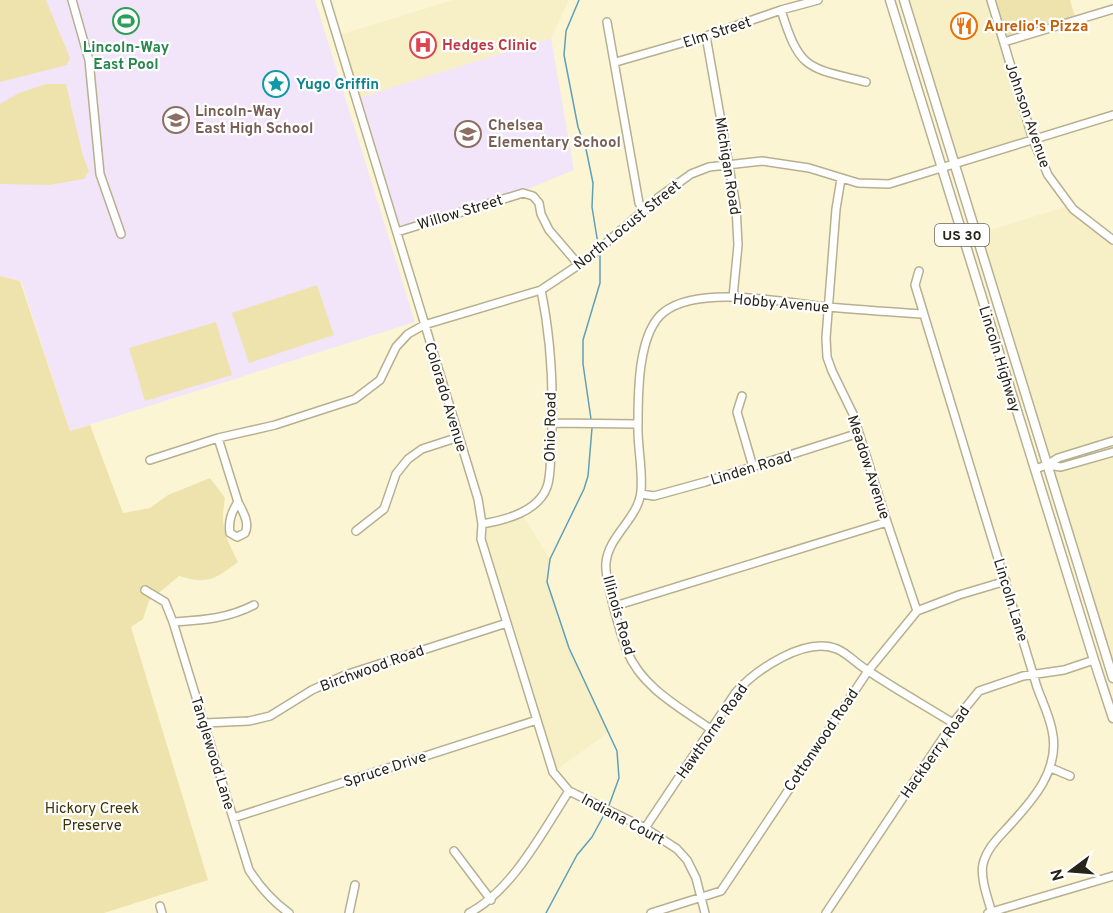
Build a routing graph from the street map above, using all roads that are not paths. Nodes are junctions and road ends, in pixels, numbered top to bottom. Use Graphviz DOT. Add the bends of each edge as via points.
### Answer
graph roads {
  1 [pos="72,0"];
  2 [pos="326,0"];
  3 [pos="818,0"];
  4 [pos="890,0"];
  5 [pos="904,0"];
  6 [pos="991,0"];
  7 [pos="1113,9"];
  8 [pos="781,10"];
  9 [pos="607,22"];
  10 [pos="706,36"];
  11 [pos="1004,42"];
  12 [pos="616,62"];
  13 [pos="866,82"];
  14 [pos="1113,115"];
  15 [pos="1033,140"];
  16 [pos="729,164"];
  17 [pos="954,165"];
  18 [pos="941,168"];
  19 [pos="841,179"];
  20 [pos="644,211"];
  21 [pos="397,231"];
  22 [pos="121,234"];
  23 [pos="1113,240"];
  24 [pos="579,265"];
  25 [pos="919,271"];
  26 [pos="541,290"];
  27 [pos="733,297"];
  28 [pos="828,307"];
  29 [pos="923,314"];
  30 [pos="424,325"];
  31 [pos="650,329"];
  32 [pos="742,396"];
  33 [pos="553,423"];
  34 [pos="638,424"];
  35 [pos="859,433"];
  36 [pos="459,437"];
  37 [pos="218,438"];
  38 [pos="1113,441"];
  39 [pos="1113,452"];
  40 [pos="150,460"];
  41 [pos="1047,465"];
  42 [pos="753,467"];
  43 [pos="1035,469"];
  44 [pos="641,494"];
  45 [pos="238,502"];
  46 [pos="887,522"];
  47 [pos="482,524"];
  48 [pos="356,531"];
  49 [pos="1005,581"];
  50 [pos="145,590"];
  51 [pos="254,605"];
  52 [pos="615,606"];
  53 [pos="917,611"];
  54 [pos="173,622"];
  55 [pos="507,623"];
  56 [pos="1094,660"];
  57 [pos="868,670"];
  58 [pos="1033,674"];
  59 [pos="1113,678"];
  60 [pos="1113,718"];
  61 [pos="537,720"];
  62 [pos="205,723"];
  63 [pos="953,723"];
  64 [pos="712,730"];
  65 [pos="1051,768"];
  66 [pos="1070,776"];
  67 [pos="569,791"];
  68 [pos="233,818"];
  69 [pos="645,828"];
  70 [pos="454,851"];
  71 [pos="1113,876"];
  72 [pos="355,885"];
  73 [pos="701,898"];
  74 [pos="491,900"];
  75 [pos="289,913"];
  76 [pos="348,913"];
  77 [pos="469,913"];
  78 [pos="651,913"];
  79 [pos="705,913"];
  80 [pos="826,913"];
  81 [pos="991,913"];
  1 -- 22 [label="street" via="89,60 100,174"];
  2 -- 21 [label="street, Colorado Avenue"];
  3 -- 8 [label="street, Elm Street"];
  4 -- 18 [label="main road, Lincoln Highway / US 30"];
  5 -- 17 [label="main road, Lincoln Highway / US 30"];
  6 -- 11 [label="street, Johnson Avenue"];
  7 -- 11 [label="street"];
  8 -- 10 [label="street, Elm Street"];
  8 -- 13 [label="street" via="791,42 802,60 821,71"];
  9 -- 12 [label="street"];
  10 -- 12 [label="street, Elm Street"];
  10 -- 16 [label="street, Michigan Road"];
  11 -- 15 [label="street, Johnson Avenue"];
  12 -- 20 [label="street" via="639,203"];
  14 -- 15 [label="street, North Locust Street"];
  15 -- 17 [label="street, North Locust Street"];
  15 -- 23 [label="street, Johnson Avenue" via="1048,175 1071,206"];
  16 -- 19 [label="street, North Locust Street" via="773,162"];
  16 -- 20 [label="street, North Locust Street" via="691,174"];
  16 -- 27 [label="street, Michigan Road" via="738,233"];
  17 -- 18 [label="street, North Locust Street"];
  17 -- 41 [label="main road, Lincoln Highway / US 30"];
  18 -- 19 [label="street, North Locust Street" via="889,184"];
  18 -- 43 [label="main road, Lincoln Highway / US 30"];
  19 -- 28 [label="street, Meadow Avenue"];
  20 -- 24 [label="street, North Locust Street"];
  21 -- 24 [label="street, Willow Street" via="523,193 539,203 549,230"];
  21 -- 30 [label="street, Colorado Avenue"];
  24 -- 26 [label="street, North Locust Street"];
  25 -- 29 [label="street, Lincoln Lane" via="915,285"];
  26 -- 30 [label="street, North Locust Street"];
  26 -- 33 [label="street, Ohio Road" via="549,329"];
  27 -- 28 [label="street, Hobby Avenue"];
  27 -- 31 [label="street, Hobby Avenue" via="695,299 675,305 663,312"];
  28 -- 29 [label="street, Hobby Avenue"];
  28 -- 35 [label="street, Meadow Avenue" via="827,357"];
  29 -- 49 [label="street, Lincoln Lane"];
  30 -- 36 [label="street, Colorado Avenue"];
  30 -- 37 [label="street, North Locust Street" via="408,334 396,347 380,380 355,399 275,425"];
  31 -- 34 [label="street, Illinois Road" via="642,353"];
  32 -- 42 [label="street" via="737,412"];
  33 -- 34 [label="street"];
  33 -- 47 [label="street, Ohio Road" via="547,488 524,512"];
  34 -- 44 [label="street, Illinois Road"];
  35 -- 42 [label="street, Linden Road"];
  35 -- 46 [label="street, Meadow Avenue"];
  36 -- 47 [label="street, Colorado Avenue"];
  36 -- 48 [label="street" via="422,449 408,459 396,474 384,509"];
  37 -- 40 [label="street, North Locust Street"];
  37 -- 45 [label="street"];
  38 -- 41 [label="street"];
  39 -- 41 [label="street" via="1061,467"];
  41 -- 43 [label="street"];
  41 -- 59 [label="main road, Lincoln Highway / US 30"];
  42 -- 44 [label="street, Linden Road" via="654,496"];
  43 -- 56 [label="main road, Lincoln Highway / US 30"];
  44 -- 52 [label="street, Illinois Road" via="606,562 606,578"];
  46 -- 52 [label="street"];
  46 -- 53 [label="street, Meadow Avenue"];
  47 -- 55 [label="street, Colorado Avenue" via="481,539"];
  49 -- 53 [label="street, Cottonwood Road"];
  49 -- 58 [label="street, Lincoln Lane"];
  50 -- 54 [label="street, Tanglewood Lane" via="165,602"];
  51 -- 54 [label="street" via="217,619"];
  52 -- 64 [label="street, Illinois Road" via="627,651 639,674 657,692"];
  53 -- 57 [label="street, Cottonwood Road"];
  54 -- 62 [label="street, Tanglewood Lane"];
  55 -- 61 [label="street, Colorado Avenue"];
  55 -- 62 [label="street, Birchwood Road" via="345,675 270,716"];
  56 -- 58 [label="street, Hackberry Road" via="1064,670"];
  56 -- 60 [label="main road, Lincoln Highway / US 30"];
  57 -- 63 [label="street, Hawthorne Road"];
  57 -- 64 [label="street, Hawthorne Road" via="836,648 816,647 793,653 749,677"];
  57 -- 73 [label="street, Cottonwood Road" via="721,891"];
  58 -- 63 [label="street, Hackberry Road" via="979,691"];
  58 -- 65 [label="street, Lincoln Lane" via="1052,730"];
  61 -- 67 [label="street, Colorado Avenue" via="553,772"];
  61 -- 68 [label="street, Spruce Drive"];
  62 -- 68 [label="street, Tanglewood Lane"];
  63 -- 80 [label="street, Hackberry Road"];
  64 -- 69 [label="street, Hawthorne Road"];
  65 -- 66 [label="street"];
  65 -- 81 [label="street, Lincoln Lane" via="1026,807 989,848 983,866"];
  67 -- 69 [label="street, Indiana Court"];
  67 -- 74 [label="street"];
  68 -- 75 [label="street, Tanglewood Lane" via="249,870 260,887"];
  69 -- 73 [label="street, Indiana Court" via="687,860"];
  70 -- 74 [label="street"];
  71 -- 81 [label="street"];
  72 -- 76 [label="street"];
  73 -- 78 [label="street, Cottonwood Road"];
  73 -- 79 [label="street, Indiana Court"];
  74 -- 77 [label="street"];
}
